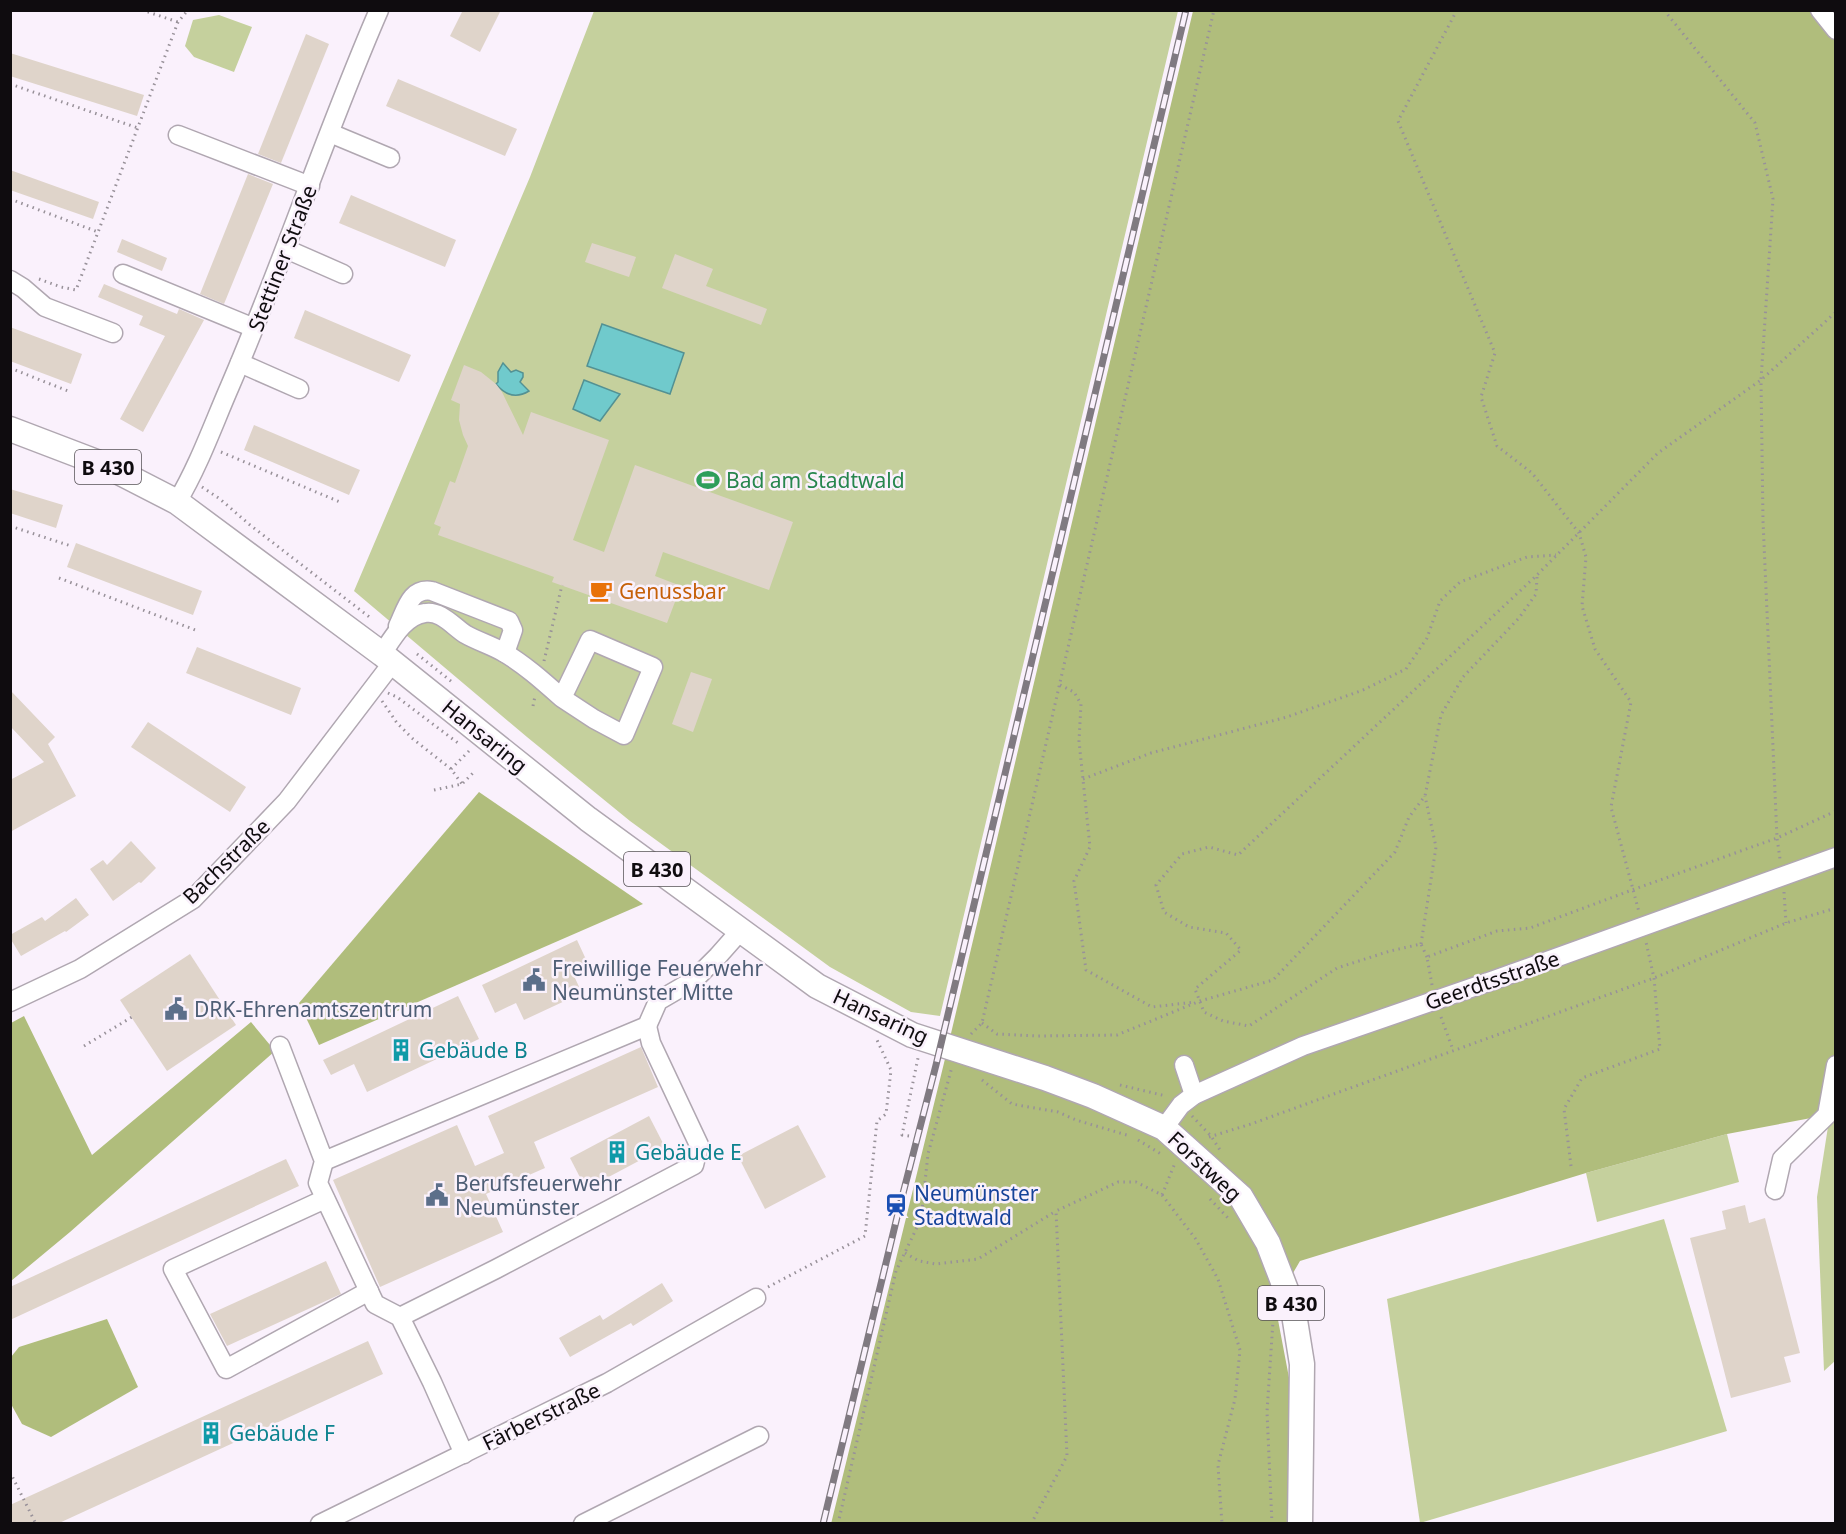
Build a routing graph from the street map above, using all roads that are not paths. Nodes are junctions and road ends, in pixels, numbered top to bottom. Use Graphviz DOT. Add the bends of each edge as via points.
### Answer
graph roads {
  1 [pos="379,10"];
  2 [pos="1820,10"];
  3 [pos="1836,30"];
  4 [pos="330,134"];
  5 [pos="178,135"];
  6 [pos="390,158"];
  7 [pos="310,186"];
  8 [pos="286,249"];
  9 [pos="123,274"];
  10 [pos="343,274"];
  11 [pos="10,280"];
  12 [pos="254,328"];
  13 [pos="113,333"];
  14 [pos="240,363"];
  15 [pos="299,389"];
  16 [pos="10,429"];
  17 [pos="177,502"];
  18 [pos="389,651"];
  19 [pos="504,653"];
  20 [pos="562,698"];
  21 [pos="1836,857"];
  22 [pos="741,930"];
  23 [pos="10,1002"];
  24 [pos="647,1026"];
  25 [pos="280,1046"];
  26 [pos="951,1061"];
  27 [pos="1184,1065"];
  28 [pos="1836,1065"];
  29 [pos="1188,1100"];
  30 [pos="1164,1128"];
  31 [pos="324,1161"];
  32 [pos="1775,1190"];
  33 [pos="325,1199"];
  34 [pos="369,1291"];
  35 [pos="756,1298"];
  36 [pos="400,1317"];
  37 [pos="759,1436"];
  38 [pos="464,1454"];
  39 [pos="320,1524"];
  40 [pos="583,1524"];
  41 [pos="1300,1524"];
  1 -- 4 [label="street, Stettiner Straße"];
  2 -- 3 [label="street"];
  4 -- 6 [label="street"];
  4 -- 7 [label="street, Stettiner Straße"];
  5 -- 7 [label="street"];
  7 -- 8 [label="street, Stettiner Straße"];
  8 -- 10 [label="street"];
  8 -- 12 [label="street, Stettiner Straße"];
  9 -- 12 [label="street"];
  11 -- 13 [label="street" via="45,307"];
  12 -- 14 [label="street, Stettiner Straße"];
  14 -- 15 [label="street"];
  14 -- 17 [label="street, Stettiner Straße"];
  16 -- 17 [label="main road, Hansaring / B 430" via="106,466"];
  17 -- 18 [label="main road, Hansaring / B 430"];
  18 -- 19 [label="street" via="411,618 428,612"];
  18 -- 19 [label="street" via="412,598 426,590 509,621 513,630"];
  18 -- 22 [label="main road, Hansaring / B 430" via="588,819"];
  18 -- 23 [label="street, Bachstraße" via="372,687 287,801 193,899 80,969"];
  19 -- 20 [label="street"];
  20 -- 20 [label="street" via="590,640 654,668 624,735"];
  21 -- 29 [label="street, Geerdtsstraße" via="1304,1046"];
  22 -- 24 [label="street" via="694,980 658,1001"];
  22 -- 26 [label="main road, Hansaring / B 430" via="817,986 912,1035"];
  24 -- 31 [label="street"];
  24 -- 36 [label="street" via="651,1043 699,1145 694,1165"];
  25 -- 31 [label="street"];
  26 -- 30 [label="main road, Forstweg / B 430" via="1064,1085"];
  27 -- 29 [label="street"];
  28 -- 32 [label="street" via="1827,1115 1782,1159"];
  29 -- 30 [label="street, Geerdtsstraße"];
  30 -- 41 [label="main road, Forstweg / B 430" via="1241,1197 1268,1243 1293,1308 1302,1364"];
  31 -- 33 [label="street" via="318,1184"];
  33 -- 34 [label="street"];
  33 -- 34 [label="street" via="173,1269 225,1369"];
  34 -- 36 [label="street" via="375,1304"];
  35 -- 38 [label="street, Färberstraße" via="607,1383"];
  36 -- 38 [label="street"];
  37 -- 40 [label="street"];
  38 -- 39 [label="street, Färberstraße"];
}
